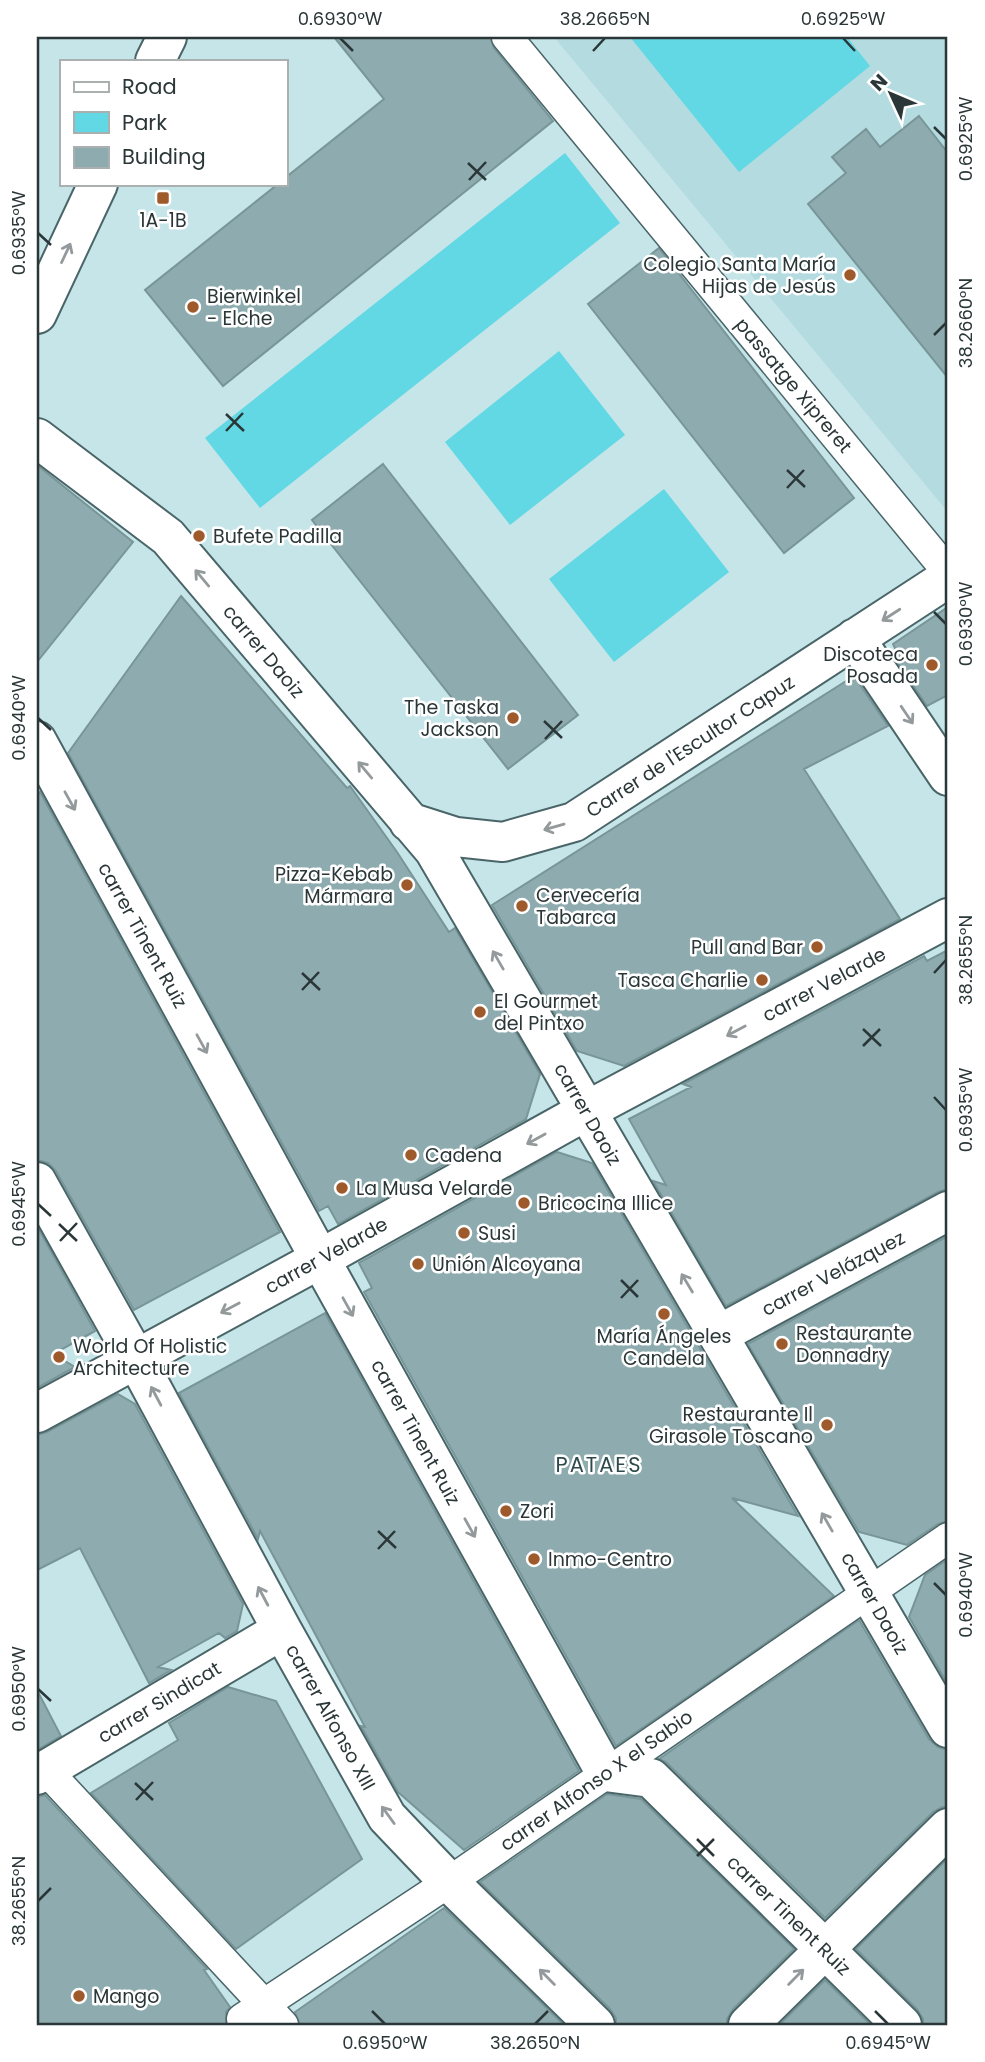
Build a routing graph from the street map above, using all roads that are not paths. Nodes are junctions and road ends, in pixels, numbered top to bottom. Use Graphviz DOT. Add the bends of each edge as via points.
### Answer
graph roads {
  1 [pos="167,37"];
  2 [pos="507,37"];
  3 [pos="156,60"];
  4 [pos="97,186"];
  5 [pos="37,314"];
  6 [pos="37,438"];
  7 [pos="948,572"];
  8 [pos="948,578"];
  9 [pos="855,638"];
  10 [pos="37,741"];
  11 [pos="948,776"];
  12 [pos="409,822"];
  13 [pos="948,918"];
  14 [pos="586,1111"];
  15 [pos="37,1182"];
  16 [pos="948,1211"];
  17 [pos="320,1259"];
  18 [pos="718,1335"];
  19 [pos="136,1359"];
  20 [pos="37,1413"];
  21 [pos="948,1538"];
  22 [pos="868,1592"];
  23 [pos="282,1630"];
  24 [pos="948,1728"];
  25 [pos="41,1772"];
  26 [pos="606,1772"];
  27 [pos="948,1828"];
  28 [pos="449,1882"];
  29 [pos="824,1949"];
  30 [pos="263,2016"];
  31 [pos="595,2025"];
  32 [pos="748,2025"];
  33 [pos="902,2025"];
  1 -- 3 [label="street"];
  2 -- 7 [label="street, passatge Xipreret"];
  5 -- 4 [label="street, one-way"];
  12 -- 6 [label="street, carrer Daoiz, one-way" via="168,537"];
  8 -- 9 [label="street, Carrer de l'Escultor Capuz, one-way"];
  9 -- 11 [label="street, one-way"];
  9 -- 12 [label="street, Carrer de l'Escultor Capuz, one-way" via="574,822 503,842 456,837"];
  10 -- 17 [label="street, carrer Tinent Ruiz, one-way"];
  14 -- 12 [label="street, carrer Daoiz, one-way" via="433,850"];
  13 -- 14 [label="street, carrer Velarde, one-way"];
  14 -- 17 [label="street, carrer Velarde, one-way"];
  18 -- 14 [label="street, carrer Daoiz, one-way"];
  15 -- 19 [label="street, carrer Alfonso XIII"];
  16 -- 18 [label="street, carrer Velázquez"];
  17 -- 19 [label="street, carrer Velarde, one-way"];
  17 -- 26 [label="street, carrer Tinent Ruiz, one-way"];
  22 -- 18 [label="street, carrer Daoiz, one-way"];
  19 -- 20 [label="street, carrer Velarde"];
  23 -- 19 [label="street, carrer Alfonso XIII, one-way"];
  21 -- 22 [label="street, carrer Alfonso X el Sabio"];
  22 -- 24 [label="street, carrer Daoiz"];
  22 -- 26 [label="street, carrer Alfonso X el Sabio"];
  23 -- 25 [label="street, carrer Sindicat"];
  28 -- 23 [label="street, carrer Alfonso XIII, one-way" via="387,1817"];
  25 -- 30 [label="street"];
  26 -- 28 [label="street, carrer Alfonso X el Sabio"];
  26 -- 29 [label="street, carrer Tinent Ruiz" via="650,1778"];
  27 -- 29 [label="street"];
  28 -- 30 [label="street, carrer Alfonso X el Sabio"];
  31 -- 28 [label="street, carrer Alfonso XIII, one-way"];
  32 -- 29 [label="street, one-way"];
  29 -- 33 [label="street, carrer Tinent Ruiz"];
}
